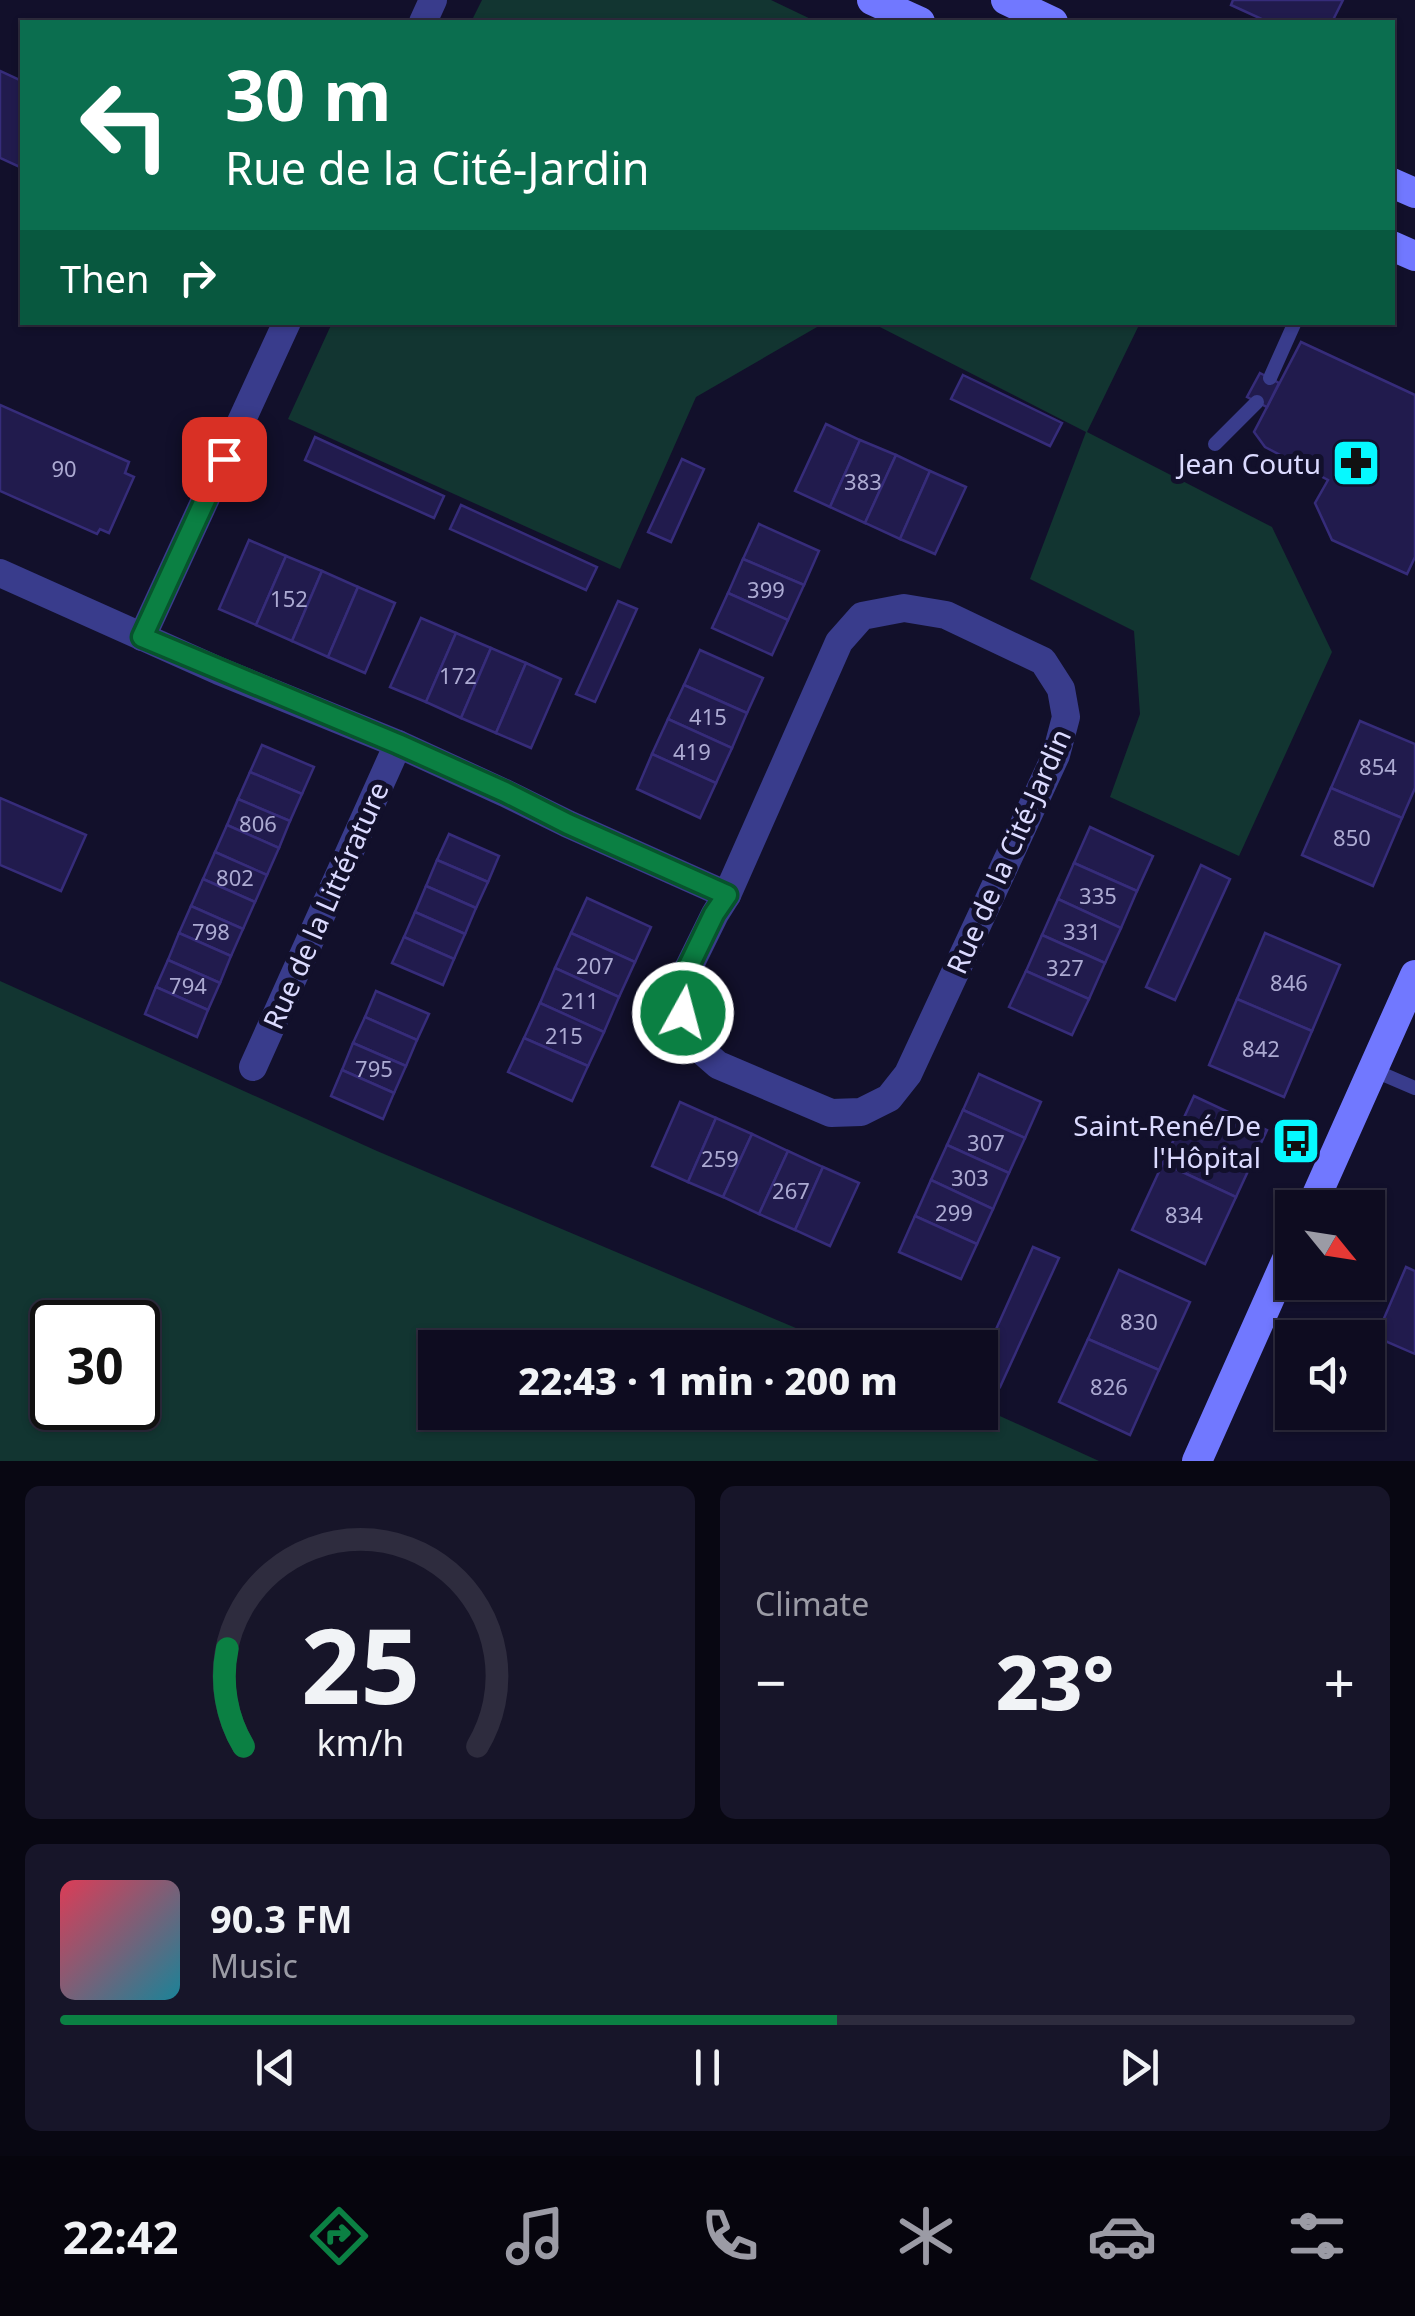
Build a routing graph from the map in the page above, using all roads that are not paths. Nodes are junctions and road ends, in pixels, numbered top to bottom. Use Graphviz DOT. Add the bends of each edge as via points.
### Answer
graph roads {
  1 [pos="872,0"];
  2 [pos="1006,0"];
  3 [pos="916,20"];
  4 [pos="1049,20"];
  5 [pos="286,325"];
  6 [pos="1294,325"];
  7 [pos="1270,378"];
  8 [pos="1257,402"];
  9 [pos="1214,444"];
  10 [pos="0,573"];
  11 [pos="142,637"];
  12 [pos="398,744"];
  13 [pos="727,895"];
  14 [pos="1415,975"];
  15 [pos="254,1067"];
  16 [pos="1373,1070"];
  17 [pos="1415,1088"];
  18 [pos="1319,1190"];
  19 [pos="1275,1286"];
  20 [pos="1197,1461"];
  1 -- 3 [label="street"];
  2 -- 4 [label="street"];
  5 -- 11 [label="street"];
  6 -- 7 [label="lane"];
  8 -- 9 [label="lane"];
  10 -- 11 [label="street"];
  11 -- 12 [label="street"];
  12 -- 13 [label="street"];
  12 -- 15 [label="street, Rue de la Littérature"];
  13 -- 13 [label="street, Rue de la Cité-Jardin" via="684,976 683,1013 694,1044 718,1065 831,1113 861,1112 888,1098 908,1074 1056,756 1066,717 1062,688 1043,661 946,615 904,608 862,616 839,642"];
  14 -- 16 [label="street"];
  16 -- 17 [label="lane"];
  16 -- 18 [label="street"];
  19 -- 20 [label="street"];
}
